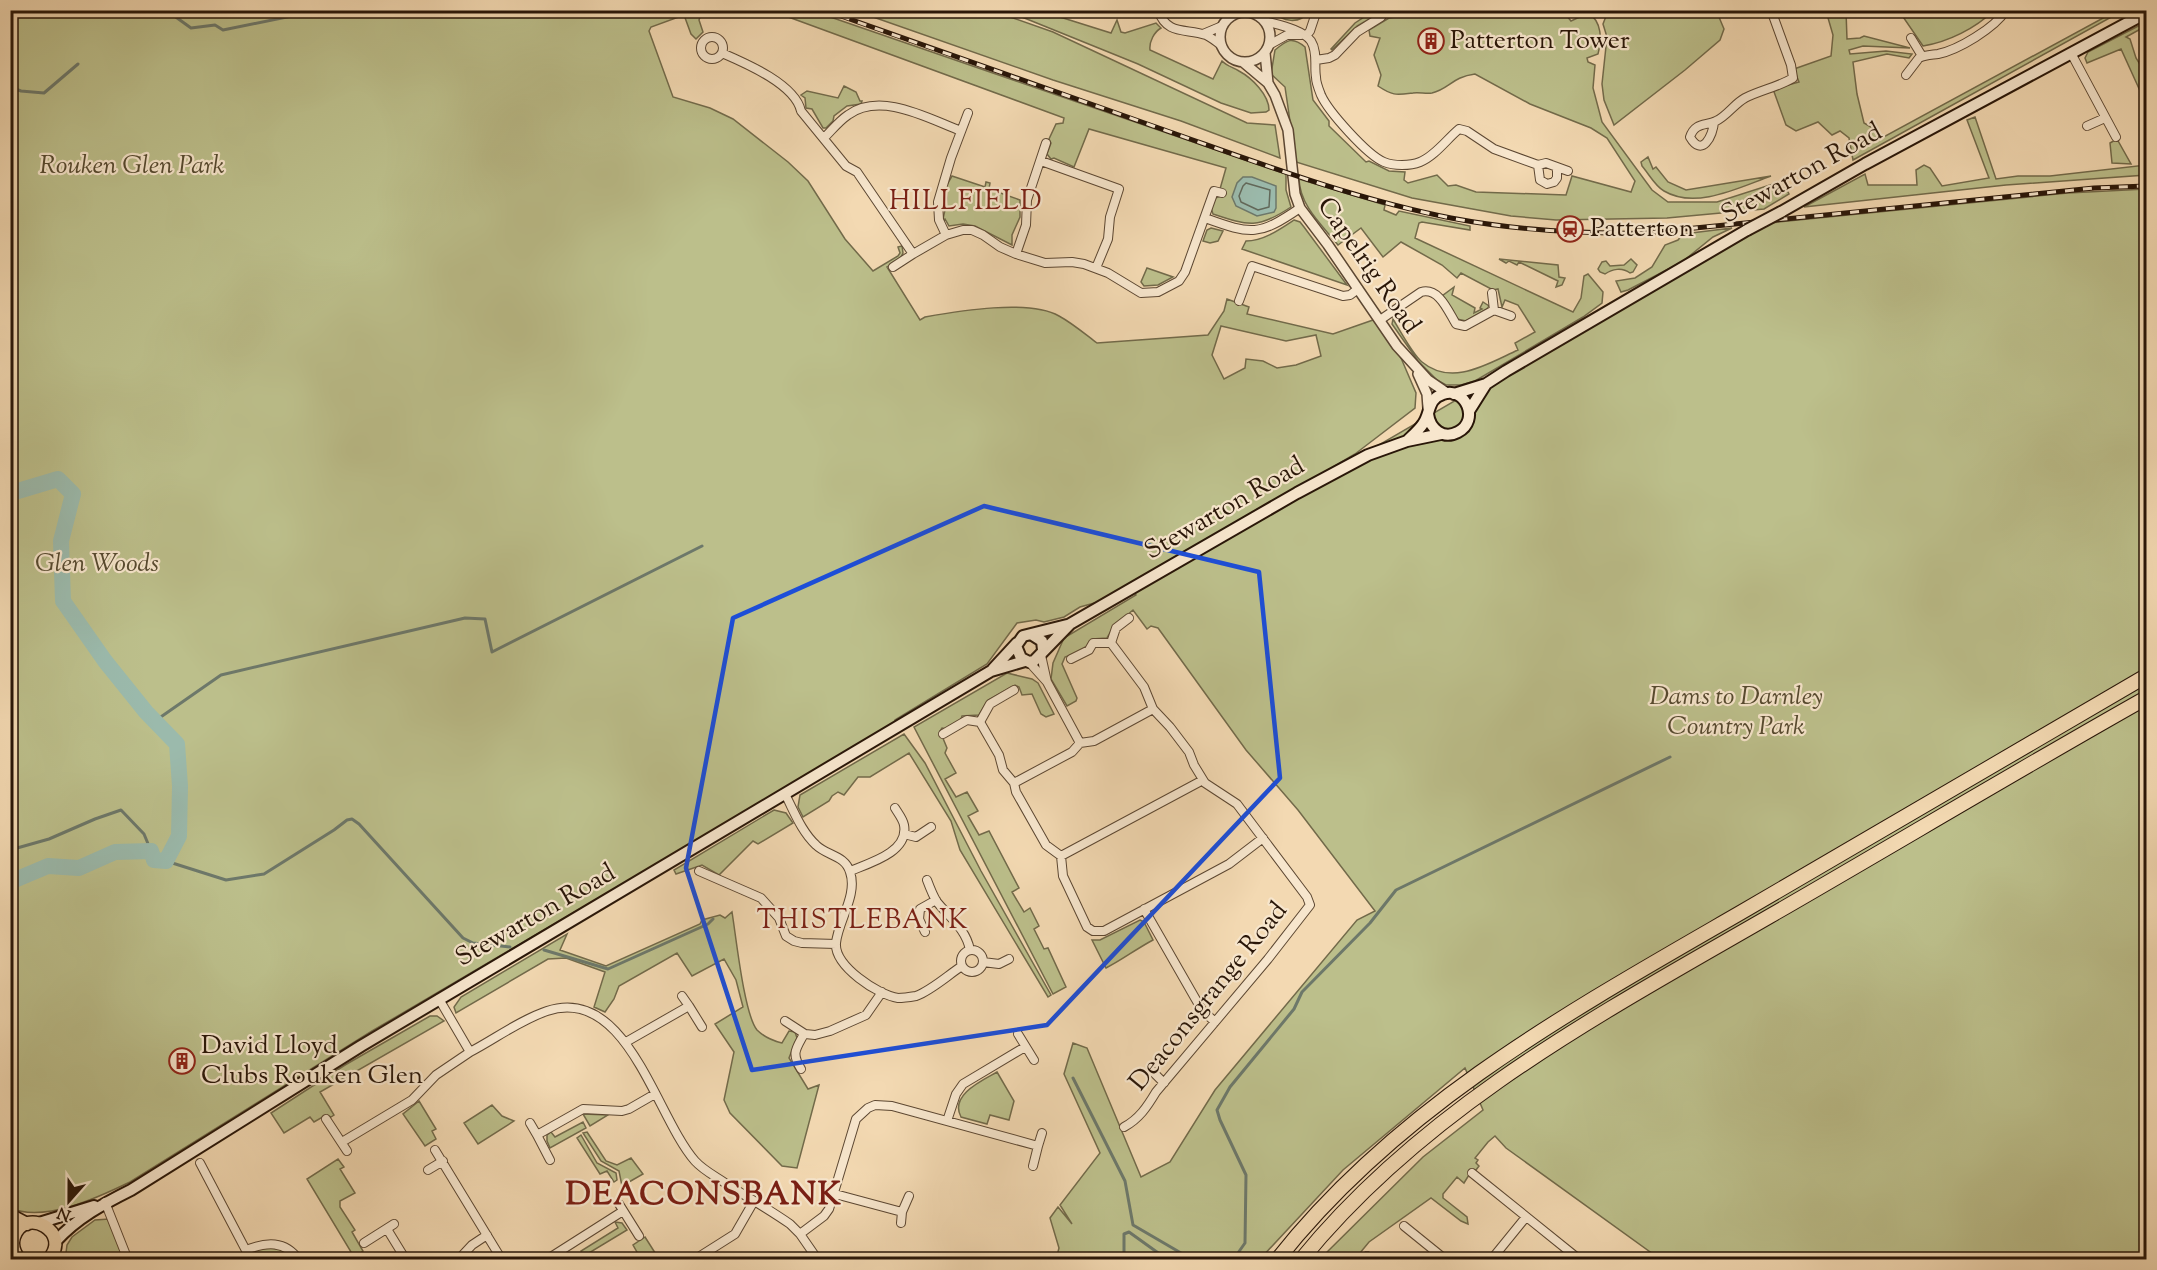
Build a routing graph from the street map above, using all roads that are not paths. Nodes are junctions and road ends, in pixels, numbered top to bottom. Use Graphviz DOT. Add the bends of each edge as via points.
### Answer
graph roads {
  1 [pos="1158,10"];
  2 [pos="1317,10"];
  3 [pos="1388,10"];
  4 [pos="1771,10"];
  5 [pos="2006,10"];
  6 [pos="1236,12"];
  7 [pos="2146,13"];
  8 [pos="1263,16"];
  9 [pos="1222,26"];
  10 [pos="1203,34"];
  11 [pos="1304,35"];
  12 [pos="1911,38"];
  13 [pos="1222,46"];
  14 [pos="1267,49"];
  15 [pos="722,53"];
  16 [pos="2071,53"];
  17 [pos="1922,56"];
  18 [pos="1316,60"];
  19 [pos="1243,62"];
  20 [pos="1906,75"];
  21 [pos="1268,83"];
  22 [pos="968,113"];
  23 [pos="2104,118"];
  24 [pos="1714,122"];
  25 [pos="2087,126"];
  26 [pos="962,131"];
  27 [pos="2116,137"];
  28 [pos="824,138"];
  29 [pos="1046,143"];
  30 [pos="1041,161"];
  31 [pos="1538,165"];
  32 [pos="1557,167"];
  33 [pos="1568,171"];
  34 [pos="1222,193"];
  35 [pos="1300,208"];
  36 [pos="1205,218"];
  37 [pos="946,235"];
  38 [pos="913,254"];
  39 [pos="1016,254"];
  40 [pos="893,267"];
  41 [pos="1096,268"];
  42 [pos="1358,289"];
  43 [pos="1492,293"];
  44 [pos="1239,301"];
  45 [pos="1494,310"];
  46 [pos="1510,316"];
  47 [pos="1380,320"];
  48 [pos="1414,367"];
  49 [pos="1486,384"];
  50 [pos="1450,393"];
  51 [pos="1428,411"];
  52 [pos="1470,411"];
  53 [pos="1441,434"];
  54 [pos="1407,441"];
  55 [pos="1129,618"];
  56 [pos="1070,624"];
  57 [pos="1031,634"];
  58 [pos="1017,642"];
  59 [pos="1111,643"];
  60 [pos="1042,652"];
  61 [pos="1071,659"];
  62 [pos="1027,661"];
  63 [pos="991,671"];
  64 [pos="2146,676"];
  65 [pos="1047,682"];
  66 [pos="1014,690"];
  67 [pos="2146,698"];
  68 [pos="1153,709"];
  69 [pos="980,722"];
  70 [pos="943,734"];
  71 [pos="1080,743"];
  72 [pos="1203,780"];
  73 [pos="1014,783"];
  74 [pos="785,794"];
  75 [pos="895,808"];
  76 [pos="931,827"];
  77 [pos="904,834"];
  78 [pos="1263,838"];
  79 [pos="1061,856"];
  80 [pos="699,871"];
  81 [pos="850,871"];
  82 [pos="927,880"];
  83 [pos="936,900"];
  84 [pos="1144,909"];
  85 [pos="925,932"];
  86 [pos="836,944"];
  87 [pos="970,950"];
  88 [pos="1009,959"];
  89 [pos="982,962"];
  90 [pos="962,966"];
  91 [pos="882,992"];
  92 [pos="682,996"];
  93 [pos="439,999"];
  94 [pos="689,1006"];
  95 [pos="785,1022"];
  96 [pos="1215,1022"];
  97 [pos="702,1028"];
  98 [pos="804,1034"];
  99 [pos="1018,1034"];
  100 [pos="626,1042"];
  101 [pos="1025,1047"];
  102 [pos="470,1052"];
  103 [pos="1034,1060"];
  104 [pos="801,1069"];
  105 [pos="1151,1070"];
  106 [pos="1164,1083"];
  107 [pos="654,1094"];
  108 [pos="326,1119"];
  109 [pos="947,1121"];
  110 [pos="530,1123"];
  111 [pos="1124,1127"];
  112 [pos="1042,1133"];
  113 [pos="537,1135"];
  114 [pos="342,1142"];
  115 [pos="1038,1146"];
  116 [pos="435,1150"];
  117 [pos="347,1151"];
  118 [pos="550,1160"];
  119 [pos="443,1161"];
  120 [pos="200,1163"];
  121 [pos="1033,1166"];
  122 [pos="428,1170"];
  123 [pos="1472,1173"];
  124 [pos="835,1194"];
  125 [pos="909,1196"];
  126 [pos="754,1201"];
  127 [pos="105,1203"];
  128 [pos="619,1204"];
  129 [pos="623,1211"];
  130 [pos="902,1212"];
  131 [pos="10,1215"];
  132 [pos="1526,1217"];
  133 [pos="33,1223"];
  134 [pos="901,1223"];
  135 [pos="1404,1226"];
  136 [pos="800,1234"];
  137 [pos="487,1235"];
  138 [pos="639,1236"];
  139 [pos="12,1243"];
  140 [pos="364,1243"];
  141 [pos="55,1245"];
  142 [pos="246,1250"];
  143 [pos="978,1257"];
  144 [pos="20,1260"];
  145 [pos="48,1260"];
  146 [pos="62,1260"];
  147 [pos="128,1260"];
  148 [pos="251,1260"];
  149 [pos="299,1260"];
  150 [pos="406,1260"];
  151 [pos="458,1260"];
  152 [pos="502,1260"];
  153 [pos="546,1260"];
  154 [pos="694,1260"];
  155 [pos="818,1260"];
  156 [pos="988,1260"];
  157 [pos="1277,1260"];
  158 [pos="1301,1260"];
  159 [pos="1364,1260"];
  160 [pos="1371,1260"];
  161 [pos="1446,1260"];
  162 [pos="1491,1260"];
  163 [pos="1580,1260"];
  1 -- 10 [label="street" via="1172,28"];
  2 -- 11 [label="street" via="1310,31"];
  3 -- 18 [label="street" via="1357,32 1335,55"];
  4 -- 24 [label="street" via="1793,78 1742,100"];
  5 -- 17 [label="street" via="1986,30 1952,49"];
  6 -- 8 [label="street" via="1250,11"];
  6 -- 9 [label="street"];
  7 -- 16 [label="main road, Stewarton Road"];
  8 -- 11 [label="street"];
  8 -- 14 [label="street" via="1270,31"];
  9 -- 10 [label="street"];
  9 -- 13 [label="street"];
  10 -- 13 [label="street"];
  11 -- 14 [label="street" via="1287,35"];
  11 -- 18 [label="street" via="1311,42"];
  12 -- 17 [label="street"];
  13 -- 19 [label="street" via="1232,58"];
  14 -- 19 [label="street" via="1257,60"];
  14 -- 21 [label="street, Capelrig Road"];
  15 -- 28 [label="street" via="765,75 794,97"];
  16 -- 23 [label="street"];
  16 -- 49 [label="main road, Stewarton Road, bridge" via="1747,230"];
  17 -- 20 [label="street"];
  18 -- 31 [label="street" via="1315,77 1329,109 1382,161 1408,165 1421,162 1459,129 1494,149"];
  19 -- 21 [label="street, Capelrig Road"];
  21 -- 35 [label="street, Capelrig Road" via="1288,130"];
  22 -- 26 [label="street"];
  23 -- 25 [label="street"];
  23 -- 27 [label="street"];
  26 -- 28 [label="street" via="893,107 871,105 849,114"];
  26 -- 37 [label="street" via="938,202 939,220"];
  28 -- 38 [label="street" via="846,166 857,172"];
  29 -- 30 [label="street"];
  30 -- 39 [label="street" via="1027,200 1026,225"];
  30 -- 41 [label="street" via="1119,189 1108,239"];
  31 -- 32 [label="street"];
  31 -- 32 [label="street" via="1540,180 1547,184 1557,178"];
  32 -- 33 [label="street"];
  34 -- 36 [label="street" via="1214,191"];
  35 -- 36 [label="street" via="1261,231 1248,232"];
  35 -- 42 [label="street, Capelrig Road"];
  36 -- 41 [label="street" via="1185,272 1167,289 1142,293"];
  37 -- 38 [label="street"];
  37 -- 39 [label="street" via="972,230"];
  38 -- 40 [label="street"];
  39 -- 41 [label="street" via="1045,263 1072,262"];
  42 -- 44 [label="street" via="1343,296 1252,266"];
  42 -- 47 [label="street, Capelrig Road"];
  43 -- 45 [label="street"];
  45 -- 46 [label="street"];
  45 -- 47 [label="street" via="1461,327 1436,295 1426,291"];
  47 -- 48 [label="street, Capelrig Road"];
  48 -- 50 [label="street, Capelrig Road"];
  48 -- 51 [label="street, Capelrig Road" via="1427,394"];
  49 -- 50 [label="main road, Stewarton Road"];
  49 -- 52 [label="main road, Stewarton Road"];
  50 -- 51 [label="main road, Stewarton Road" via="1436,397"];
  50 -- 52 [label="main road" via="1464,400"];
  51 -- 53 [label="main road" via="1432,426"];
  51 -- 54 [label="main road, Stewarton Road" via="1424,423"];
  52 -- 53 [label="main road, Stewarton Road" via="1468,423 1459,432"];
  53 -- 54 [label="main road, Stewarton Road"];
  54 -- 56 [label="main road, Stewarton Road" via="1368,455 1297,493"];
  55 -- 59 [label="street" via="1116,628"];
  56 -- 57 [label="main road, Stewarton Road"];
  56 -- 60 [label="main road, Stewarton Road"];
  57 -- 58 [label="main road"];
  57 -- 60 [label="main road" via="1042,641"];
  58 -- 62 [label="main road" via="1018,655"];
  58 -- 63 [label="main road, Stewarton Road"];
  59 -- 61 [label="street" via="1093,643 1089,650"];
  59 -- 68 [label="street, Deaconsgrange Road" via="1144,687"];
  60 -- 62 [label="main road"];
  60 -- 65 [label="street"];
  62 -- 63 [label="main road, Stewarton Road"];
  62 -- 65 [label="street"];
  63 -- 74 [label="main road, Stewarton Road"];
  64 -- 157 [label="highway" via="1510,1050 1390,1142 1313,1217"];
  65 -- 71 [label="street"];
  66 -- 69 [label="street" via="990,704"];
  67 -- 158 [label="highway" via="1523,1064 1444,1120 1397,1160 1337,1218"];
  68 -- 71 [label="street" via="1094,741"];
  68 -- 72 [label="street, Deaconsgrange Road" via="1189,752"];
  69 -- 70 [label="street" via="968,720"];
  69 -- 73 [label="street" via="1003,770"];
  71 -- 73 [label="street" via="1072,752"];
  72 -- 78 [label="street, Deaconsgrange Road" via="1237,804"];
  72 -- 79 [label="street"];
  73 -- 79 [label="street" via="1046,844"];
  74 -- 81 [label="street" via="816,845 838,857"];
  74 -- 93 [label="main road, Stewarton Road"];
  75 -- 77 [label="street" via="904,822"];
  76 -- 77 [label="street" via="916,837"];
  77 -- 81 [label="street" via="890,853"];
  78 -- 84 [label="street" via="1229,864"];
  78 -- 96 [label="street, Deaconsgrange Road" via="1310,904"];
  79 -- 84 [label="street" via="1063,876 1087,927 1093,931 1104,931"];
  80 -- 86 [label="street" via="761,898 779,918 786,936 794,941"];
  81 -- 86 [label="street" via="852,888"];
  82 -- 83 [label="street"];
  83 -- 85 [label="street" via="920,909 919,919"];
  83 -- 87 [label="street" via="960,927"];
  84 -- 96 [label="street" via="1198,1004"];
  86 -- 91 [label="street" via="837,954 849,971"];
  87 -- 89 [label="street" via="979,953"];
  87 -- 90 [label="street" via="962,956"];
  88 -- 89 [label="street" via="999,964"];
  89 -- 90 [label="street" via="975,971"];
  90 -- 91 [label="street" via="917,995 900,998"];
  91 -- 98 [label="street" via="866,1015 857,1020 815,1035"];
  92 -- 94 [label="street"];
  93 -- 102 [label="street"];
  93 -- 127 [label="main road, Stewarton Road"];
  94 -- 97 [label="street"];
  94 -- 100 [label="street"];
  95 -- 98 [label="street"];
  96 -- 106 [label="street, Deaconsgrange Road"];
  98 -- 104 [label="street" via="795,1052"];
  99 -- 101 [label="street"];
  100 -- 102 [label="street" via="600,1018 558,1008 537,1015"];
  100 -- 107 [label="street"];
  101 -- 103 [label="street"];
  101 -- 109 [label="street" via="963,1084"];
  102 -- 114 [label="street" via="436,1075 412,1100"];
  105 -- 106 [label="street"];
  106 -- 111 [label="street, Deaconsgrange Road" via="1146,1109"];
  107 -- 113 [label="street" via="622,1111 583,1109"];
  107 -- 126 [label="street" via="696,1162"];
  108 -- 114 [label="street"];
  109 -- 115 [label="street"];
  109 -- 124 [label="street" via="882,1104 868,1108 853,1126"];
  110 -- 113 [label="street"];
  112 -- 115 [label="street"];
  113 -- 118 [label="street"];
  114 -- 117 [label="street"];
  115 -- 121 [label="street"];
  116 -- 119 [label="street"];
  119 -- 122 [label="street"];
  119 -- 137 [label="street"];
  120 -- 142 [label="street"];
  123 -- 132 [label="street"];
  124 -- 130 [label="street"];
  124 -- 136 [label="street" via="824,1215"];
  125 -- 130 [label="street"];
  126 -- 136 [label="street"];
  126 -- 154 [label="street" via="735,1234"];
  127 -- 133 [label="main road, Stewarton Road"];
  127 -- 141 [label="main road, Stewarton Road" via="74,1223"];
  127 -- 147 [label="street"];
  128 -- 129 [label="street"];
  129 -- 138 [label="street"];
  129 -- 153 [label="street"];
  130 -- 134 [label="street"];
  131 -- 133 [label="main road"];
  132 -- 162 [label="street"];
  132 -- 163 [label="street"];
  133 -- 139 [label="main road" via="19,1228"];
  133 -- 141 [label="main road" via="50,1230"];
  135 -- 161 [label="street"];
  136 -- 155 [label="street"];
  137 -- 151 [label="street"];
  137 -- 152 [label="street"];
  139 -- 144 [label="main road"];
  140 -- 150 [label="street" via="390,1226"];
  141 -- 145 [label="main road"];
  141 -- 146 [label="main road"];
  142 -- 148 [label="street"];
  142 -- 149 [label="street" via="273,1244 287,1248"];
  143 -- 156 [label="street"];
  159 -- 160 [label="street" via="1366,1256"];
}
